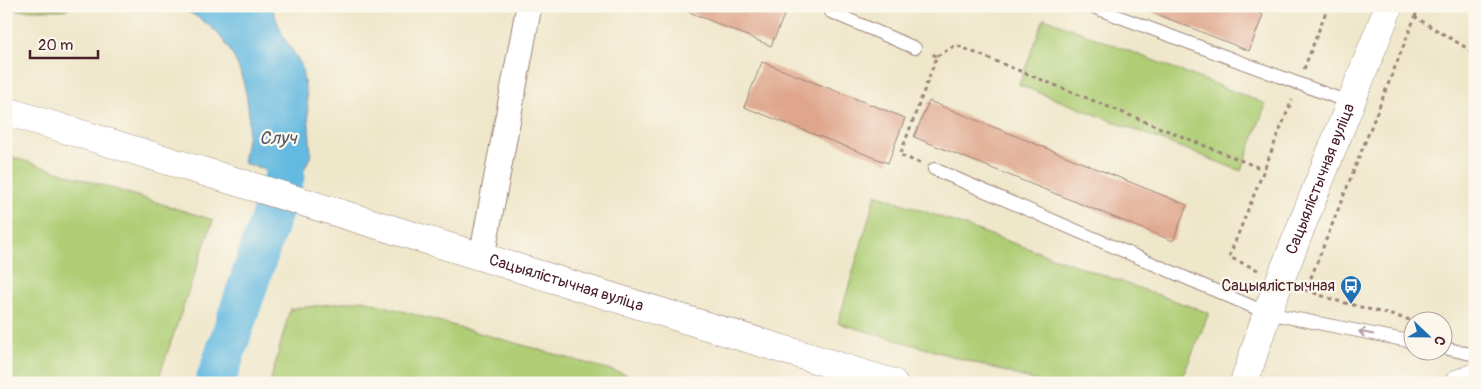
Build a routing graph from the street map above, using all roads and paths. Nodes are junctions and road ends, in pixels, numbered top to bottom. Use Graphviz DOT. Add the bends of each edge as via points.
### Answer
graph roads {
  1 [pos="530,6"];
  2 [pos="832,6"];
  3 [pos="1090,6"];
  4 [pos="1389,6"];
  5 [pos="1419,6"];
  6 [pos="1415,17"];
  7 [pos="914,48"];
  8 [pos="937,56"];
  9 [pos="1351,103"];
  10 [pos="6,111"];
  11 [pos="934,169"];
  12 [pos="1262,169"];
  13 [pos="482,256"];
  14 [pos="1306,290"];
  15 [pos="1267,313"];
  16 [pos="1404,318"];
  17 [pos="1404,340"];
  18 [pos="1454,350"];
  19 [pos="1475,355"];
  20 [pos="1475,377"];
  21 [pos="893,383"];
  22 [pos="1244,383"];
  23 [pos="1459,383"];
  1 -- 13 [label="street, Сацыялістычная вуліца"];
  2 -- 7 [label="lane" via="831,12"];
  3 -- 9 [label="lane"];
  4 -- 9 [label="main road, Сацыялістычная вуліца"];
  5 -- 6 [label="path"];
  7 -- 8 [label="path"];
  8 -- 11 [label="path" via="900,155"];
  8 -- 12 [label="path" via="956,45"];
  9 -- 15 [label="main road, Сацыялістычная вуліца"];
  10 -- 13 [label="main road"];
  11 -- 15 [label="lane"];
  13 -- 21 [label="main road, Сацыялістычная вуліца"];
  14 -- 16 [label="path"];
  17 -- 15 [label="lane, one-way"];
  15 -- 22 [label="main road, Сацыялістычная вуліца"];
  18 -- 19 [label="lane"];
  20 -- 23 [label="main road"];
}
